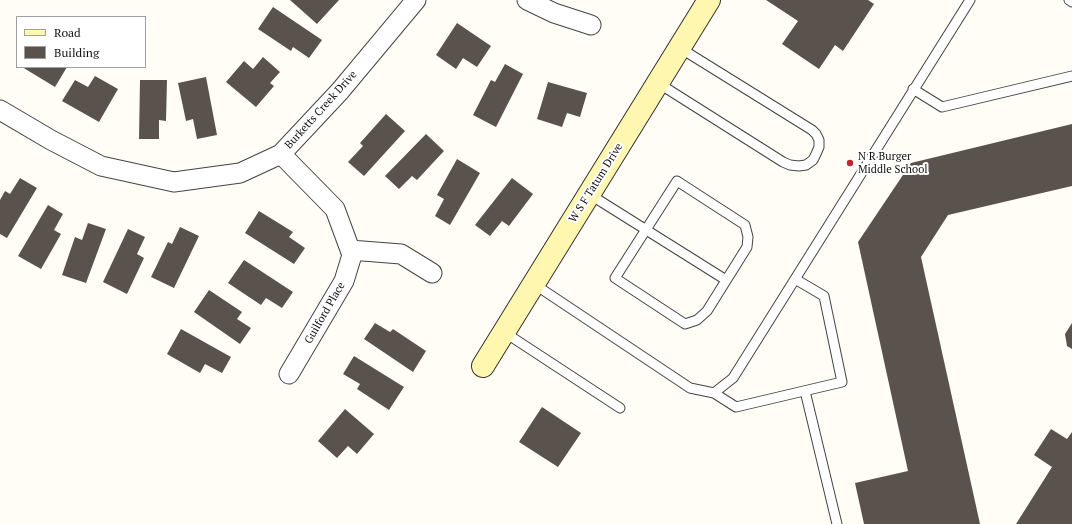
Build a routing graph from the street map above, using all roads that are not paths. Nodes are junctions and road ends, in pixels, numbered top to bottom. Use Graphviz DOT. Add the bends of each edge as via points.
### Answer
graph roads {
  1 [pos="416,0"];
  2 [pos="528,0"];
  3 [pos="709,0"];
  4 [pos="970,0"];
  5 [pos="1069,0"];
  6 [pos="1072,2"];
  7 [pos="591,25"];
  8 [pos="680,48"];
  9 [pos="1072,76"];
  10 [pos="658,83"];
  11 [pos="913,90"];
  12 [pos="0,110"];
  13 [pos="281,154"];
  14 [pos="590,194"];
  15 [pos="646,230"];
  16 [pos="350,250"];
  17 [pos="432,273"];
  18 [pos="795,278"];
  19 [pos="726,280"];
  20 [pos="534,284"];
  21 [pos="504,332"];
  22 [pos="483,366"];
  23 [pos="289,374"];
  24 [pos="804,391"];
  25 [pos="714,392"];
  26 [pos="620,408"];
  27 [pos="837,524"];
  1 -- 13 [label="street, Burketts Creek Drive" via="340,91"];
  2 -- 7 [label="street" via="554,13"];
  3 -- 8 [label="street, W S F Tatum Drive"];
  4 -- 11 [label="lane"];
  5 -- 6 [label="lane"];
  8 -- 10 [label="street, W S F Tatum Drive"];
  8 -- 10 [label="lane" via="812,130 819,140 819,147 813,160 799,166 783,162"];
  9 -- 11 [label="lane" via="942,107"];
  10 -- 14 [label="street, W S F Tatum Drive"];
  11 -- 18 [label="lane"];
  12 -- 13 [label="street, Burketts Creek Drive" via="101,166 174,182 240,173"];
  13 -- 16 [label="street, Guilford Place" via="335,209"];
  14 -- 15 [label="lane"];
  14 -- 20 [label="street, W S F Tatum Drive"];
  15 -- 19 [label="lane"];
  15 -- 19 [label="lane" via="677,182 745,225 747,247"];
  15 -- 19 [label="lane" via="615,278 685,324 697,320 707,311"];
  16 -- 17 [label="street" via="401,254"];
  16 -- 23 [label="street, Guilford Place" via="352,255 344,281"];
  18 -- 24 [label="lane" via="824,296 842,382"];
  18 -- 25 [label="lane" via="733,378"];
  20 -- 21 [label="street, W S F Tatum Drive"];
  20 -- 25 [label="lane" via="690,388"];
  21 -- 22 [label="street, W S F Tatum Drive"];
  21 -- 26 [label="lane"];
  24 -- 25 [label="lane" via="736,406"];
  24 -- 27 [label="lane"];
}
